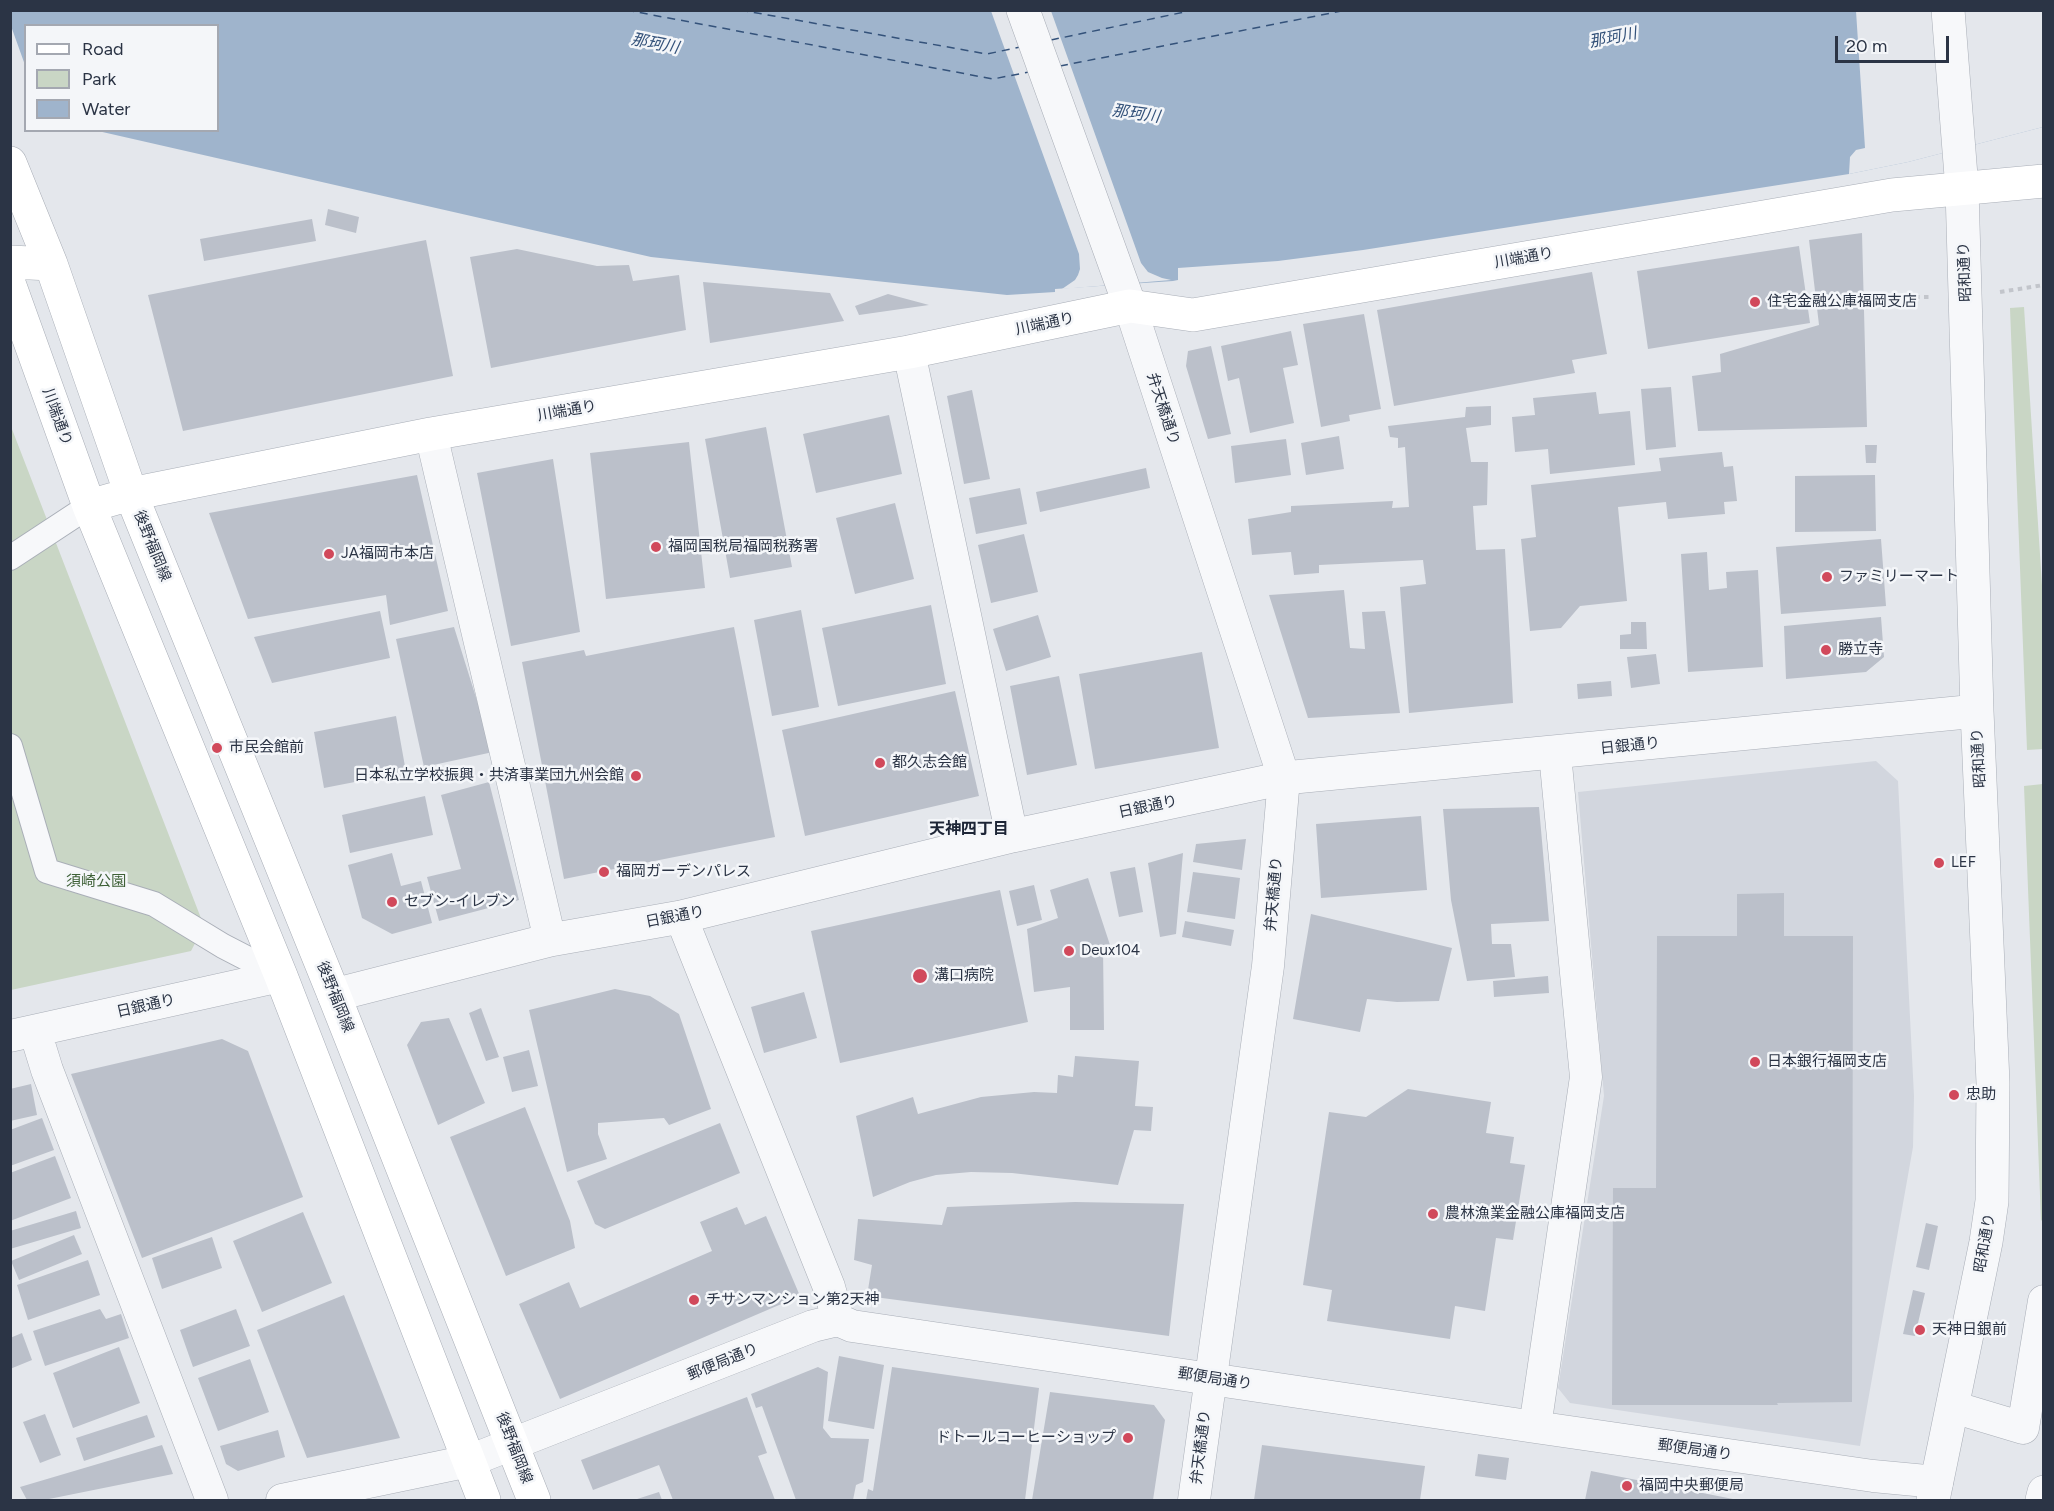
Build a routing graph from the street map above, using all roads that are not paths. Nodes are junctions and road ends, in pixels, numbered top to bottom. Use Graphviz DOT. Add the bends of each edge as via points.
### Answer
graph roads {
  1 [pos="1023,10"];
  2 [pos="1948,10"];
  3 [pos="10,163"];
  4 [pos="2043,181"];
  5 [pos="1962,189"];
  6 [pos="10,262"];
  7 [pos="51,264"];
  8 [pos="10,286"];
  9 [pos="1126,295"];
  10 [pos="909,352"];
  11 [pos="430,434"];
  12 [pos="131,494"];
  13 [pos="89,506"];
  14 [pos="10,558"];
  15 [pos="1977,711"];
  16 [pos="10,746"];
  17 [pos="1555,753"];
  18 [pos="1284,778"];
  19 [pos="1012,836"];
  20 [pos="681,917"];
  21 [pos="550,940"];
  22 [pos="281,976"];
  23 [pos="334,995"];
  24 [pos="23,1034"];
  25 [pos="2043,1301"];
  26 [pos="838,1320"];
  27 [pos="1209,1378"];
  28 [pos="1953,1407"];
  29 [pos="1535,1427"];
  30 [pos="513,1445"];
  31 [pos="469,1461"];
  32 [pos="1935,1491"];
  33 [pos="212,1500"];
  34 [pos="282,1500"];
  35 [pos="484,1500"];
  36 [pos="534,1500"];
  37 [pos="1194,1500"];
  1 -- 9 [label="street"];
  2 -- 5 [label="street, 昭和通り"];
  3 -- 7 [label="main road"];
  4 -- 5 [label="main road, 川端通り"];
  5 -- 9 [label="main road, 川端通り" via="1892,195 1193,315"];
  5 -- 15 [label="street, 昭和通り"];
  6 -- 7 [label="main road"];
  7 -- 12 [label="main road"];
  8 -- 13 [label="main road, 川端通り"];
  9 -- 10 [label="main road, 川端通り"];
  9 -- 18 [label="street, 弁天橋通り"];
  10 -- 11 [label="main road, 川端通り"];
  10 -- 19 [label="street"];
  11 -- 12 [label="main road, 川端通り"];
  11 -- 21 [label="street"];
  12 -- 13 [label="main road, 川端通り"];
  12 -- 23 [label="main road, 後野福岡線"];
  13 -- 14 [label="street"];
  13 -- 22 [label="main road"];
  15 -- 17 [label="street, 日銀通り"];
  15 -- 28 [label="street, 昭和通り" via="1993,1083 1992,1201"];
  16 -- 22 [label="street" via="47,870 154,904"];
  17 -- 18 [label="street, 日銀通り"];
  17 -- 29 [label="street" via="1586,1077"];
  18 -- 19 [label="street, 日銀通り"];
  18 -- 27 [label="street, 弁天橋通り" via="1268,966"];
  19 -- 20 [label="street, 日銀通り"];
  20 -- 21 [label="street, 日銀通り"];
  20 -- 26 [label="street" via="825,1276"];
  21 -- 23 [label="street, 日銀通り"];
  22 -- 24 [label="street, 日銀通り"];
  22 -- 31 [label="main road"];
  23 -- 30 [label="main road, 後野福岡線"];
  24 -- 33 [label="street" via="47,1070"];
  25 -- 28 [label="street" via="2023,1428"];
  26 -- 27 [label="street, 郵便局通り" via="852,1326"];
  26 -- 30 [label="street, 郵便局通り" via="813,1326"];
  27 -- 29 [label="street, 郵便局通り"];
  27 -- 37 [label="street, 弁天橋通り"];
  28 -- 32 [label="street, 昭和通り"];
  29 -- 32 [label="street, 郵便局通り" via="1873,1476"];
  30 -- 31 [label="street, 郵便局通り"];
  30 -- 36 [label="main road, 後野福岡線"];
  31 -- 34 [label="street, 郵便局通り"];
  31 -- 35 [label="main road"];
}
